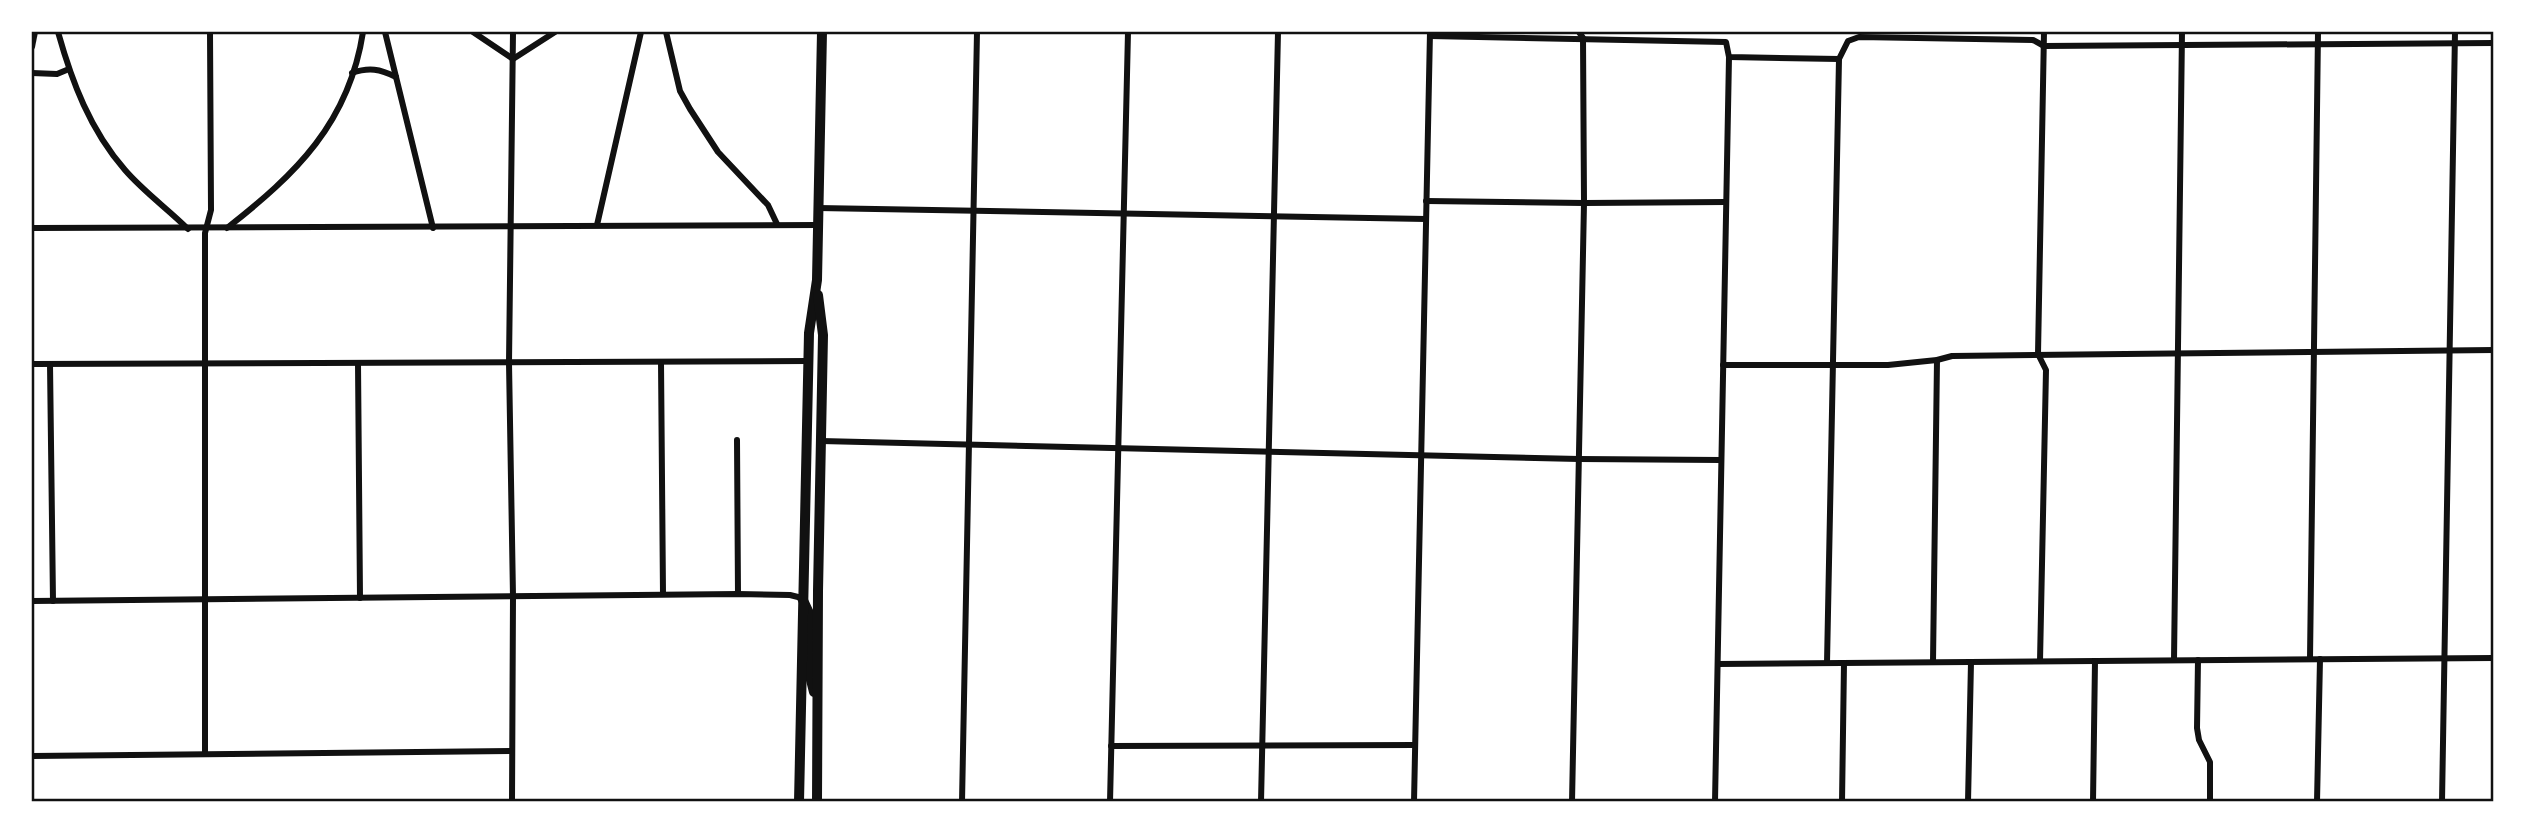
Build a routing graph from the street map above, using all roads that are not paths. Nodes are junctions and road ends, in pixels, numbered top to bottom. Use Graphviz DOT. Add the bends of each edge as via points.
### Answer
graph roads {
  1 [pos="35,32"];
  2 [pos="58,32"];
  3 [pos="210,32"];
  4 [pos="363,32"];
  5 [pos="385,32"];
  6 [pos="473,32"];
  7 [pos="513,32"];
  8 [pos="555,32"];
  9 [pos="642,32"];
  10 [pos="666,32"];
  11 [pos="822,32"];
  12 [pos="978,32"];
  13 [pos="1128,32"];
  14 [pos="1278,32"];
  15 [pos="2044,32"];
  16 [pos="2182,32"];
  17 [pos="2318,32"];
  18 [pos="2455,32"];
  19 [pos="1430,34"];
  20 [pos="1581,35"];
  21 [pos="2455,42"];
  22 [pos="2494,43"];
  23 [pos="2318,44"];
  24 [pos="2044,46"];
  25 [pos="2181,46"];
  26 [pos="32,47"];
  27 [pos="1729,57"];
  28 [pos="513,59"];
  29 [pos="1839,59"];
  30 [pos="69,69"];
  31 [pos="32,73"];
  32 [pos="352,73"];
  33 [pos="396,77"];
  34 [pos="1426,201"];
  35 [pos="1726,202"];
  36 [pos="1584,203"];
  37 [pos="818,208"];
  38 [pos="974,211"];
  39 [pos="1125,214"];
  40 [pos="1273,218"];
  41 [pos="1426,219"];
  42 [pos="777,224"];
  43 [pos="597,225"];
  44 [pos="818,225"];
  45 [pos="228,228"];
  46 [pos="433,228"];
  47 [pos="511,228"];
  48 [pos="32,229"];
  49 [pos="188,229"];
  50 [pos="205,229"];
  51 [pos="817,286"];
  52 [pos="2448,350"];
  53 [pos="2494,350"];
  54 [pos="2314,351"];
  55 [pos="2178,352"];
  56 [pos="2038,354"];
  57 [pos="1937,360"];
  58 [pos="808,361"];
  59 [pos="204,362"];
  60 [pos="660,362"];
  61 [pos="358,363"];
  62 [pos="509,363"];
  63 [pos="1832,363"];
  64 [pos="32,364"];
  65 [pos="50,364"];
  66 [pos="1723,365"];
  67 [pos="737,440"];
  68 [pos="821,441"];
  69 [pos="969,446"];
  70 [pos="1118,447"];
  71 [pos="1267,451"];
  72 [pos="1422,455"];
  73 [pos="1579,460"];
  74 [pos="1721,460"];
  75 [pos="663,594"];
  76 [pos="738,594"];
  77 [pos="513,596"];
  78 [pos="360,598"];
  79 [pos="802,598"];
  80 [pos="206,599"];
  81 [pos="32,601"];
  82 [pos="53,601"];
  83 [pos="2444,658"];
  84 [pos="2494,658"];
  85 [pos="2310,659"];
  86 [pos="2320,659"];
  87 [pos="2174,660"];
  88 [pos="2199,660"];
  89 [pos="2040,661"];
  90 [pos="2095,661"];
  91 [pos="1933,662"];
  92 [pos="1970,662"];
  93 [pos="1827,663"];
  94 [pos="1844,663"];
  95 [pos="1718,664"];
  96 [pos="818,710"];
  97 [pos="1263,744"];
  98 [pos="1415,745"];
  99 [pos="1111,746"];
  100 [pos="511,751"];
  101 [pos="205,754"];
  102 [pos="32,756"];
  103 [pos="512,802"];
  104 [pos="799,802"];
  105 [pos="817,802"];
  106 [pos="962,802"];
  107 [pos="1110,802"];
  108 [pos="1261,802"];
  109 [pos="1414,802"];
  110 [pos="1572,802"];
  111 [pos="1715,802"];
  112 [pos="1842,802"];
  113 [pos="1968,802"];
  114 [pos="2092,802"];
  115 [pos="2210,802"];
  116 [pos="2318,802"];
  117 [pos="2442,802"];
  1 -- 26 [label="street"];
  2 -- 30 [label="street"];
  3 -- 50 [label="street" via="211,210"];
  4 -- 32 [label="street"];
  5 -- 33 [label="street"];
  6 -- 28 [label="street"];
  7 -- 28 [label="street"];
  8 -- 28 [label="street"];
  9 -- 43 [label="street"];
  10 -- 42 [label="street" via="680,91 690,109 718,152 768,205"];
  11 -- 37 [label="main road"];
  12 -- 38 [label="street"];
  13 -- 39 [label="street"];
  14 -- 40 [label="street"];
  15 -- 24 [label="street"];
  16 -- 25 [label="street"];
  17 -- 23 [label="street"];
  18 -- 21 [label="street"];
  19 -- 20 [label="street"];
  19 -- 34 [label="street"];
  20 -- 27 [label="street" via="1726,42"];
  20 -- 36 [label="street"];
  21 -- 22 [label="street"];
  21 -- 23 [label="street"];
  21 -- 52 [label="street"];
  23 -- 25 [label="street"];
  23 -- 54 [label="street"];
  24 -- 25 [label="street"];
  24 -- 29 [label="street" via="2033,40 1859,37 1848,41"];
  24 -- 56 [label="street"];
  25 -- 55 [label="street"];
  27 -- 29 [label="street"];
  27 -- 35 [label="street"];
  28 -- 47 [label="street"];
  29 -- 63 [label="street"];
  30 -- 31 [label="street" via="57,74"];
  30 -- 49 [label="street" via="84,109 125,170"];
  32 -- 33 [label="street" via="374,69"];
  32 -- 45 [label="street" via="328,127 305,159"];
  33 -- 46 [label="street"];
  34 -- 36 [label="street"];
  34 -- 41 [label="street"];
  35 -- 36 [label="street"];
  35 -- 66 [label="street"];
  36 -- 73 [label="street"];
  37 -- 38 [label="street"];
  37 -- 44 [label="main road"];
  38 -- 39 [label="street"];
  38 -- 69 [label="street"];
  39 -- 40 [label="street"];
  39 -- 70 [label="street"];
  40 -- 41 [label="street"];
  40 -- 71 [label="street"];
  41 -- 72 [label="street"];
  42 -- 43 [label="street"];
  42 -- 44 [label="street"];
  43 -- 47 [label="street"];
  44 -- 51 [label="main road"];
  45 -- 46 [label="street"];
  45 -- 50 [label="street"];
  46 -- 47 [label="street"];
  47 -- 62 [label="street"];
  48 -- 49 [label="street"];
  49 -- 50 [label="street"];
  50 -- 59 [label="street"];
  51 -- 58 [label="main road"];
  51 -- 68 [label="main road" via="823,335"];
  52 -- 53 [label="street"];
  52 -- 54 [label="street"];
  52 -- 83 [label="street"];
  54 -- 55 [label="street"];
  54 -- 85 [label="street"];
  55 -- 56 [label="street"];
  55 -- 87 [label="street"];
  56 -- 57 [label="street"];
  56 -- 89 [label="street" via="2046,370"];
  57 -- 63 [label="street" via="1888,365"];
  57 -- 91 [label="street"];
  58 -- 60 [label="street"];
  58 -- 79 [label="main road"];
  59 -- 61 [label="street"];
  59 -- 65 [label="street"];
  59 -- 80 [label="street"];
  60 -- 62 [label="street"];
  60 -- 75 [label="street"];
  61 -- 62 [label="street"];
  61 -- 78 [label="street"];
  62 -- 77 [label="street"];
  63 -- 66 [label="street"];
  63 -- 93 [label="street"];
  64 -- 65 [label="street"];
  65 -- 82 [label="street"];
  66 -- 74 [label="street"];
  67 -- 76 [label="street"];
  68 -- 69 [label="street"];
  68 -- 96 [label="main road"];
  69 -- 70 [label="street"];
  69 -- 106 [label="street"];
  70 -- 71 [label="street"];
  70 -- 99 [label="street"];
  71 -- 72 [label="street"];
  71 -- 97 [label="street"];
  72 -- 73 [label="street"];
  72 -- 98 [label="street"];
  73 -- 74 [label="street"];
  73 -- 110 [label="street"];
  74 -- 95 [label="street"];
  75 -- 76 [label="street"];
  75 -- 77 [label="street"];
  76 -- 79 [label="street"];
  77 -- 78 [label="street"];
  77 -- 100 [label="street"];
  78 -- 80 [label="street"];
  79 -- 96 [label="main road" via="809,613 809,672"];
  79 -- 104 [label="main road"];
  80 -- 82 [label="street"];
  80 -- 101 [label="street"];
  81 -- 82 [label="street"];
  83 -- 84 [label="street"];
  83 -- 86 [label="street"];
  83 -- 117 [label="street"];
  85 -- 86 [label="street"];
  85 -- 88 [label="street"];
  86 -- 116 [label="street"];
  87 -- 88 [label="street"];
  87 -- 90 [label="street"];
  88 -- 115 [label="street" via="2197,728 2210,762"];
  89 -- 90 [label="street"];
  89 -- 92 [label="street"];
  90 -- 114 [label="street"];
  91 -- 92 [label="street"];
  91 -- 94 [label="street"];
  92 -- 113 [label="street"];
  93 -- 94 [label="street"];
  93 -- 95 [label="street"];
  94 -- 112 [label="street"];
  95 -- 111 [label="street"];
  96 -- 105 [label="main road"];
  97 -- 98 [label="street"];
  97 -- 99 [label="street"];
  97 -- 108 [label="street"];
  98 -- 109 [label="street"];
  99 -- 107 [label="street"];
  100 -- 101 [label="street"];
  100 -- 103 [label="street"];
  101 -- 102 [label="street"];
}
